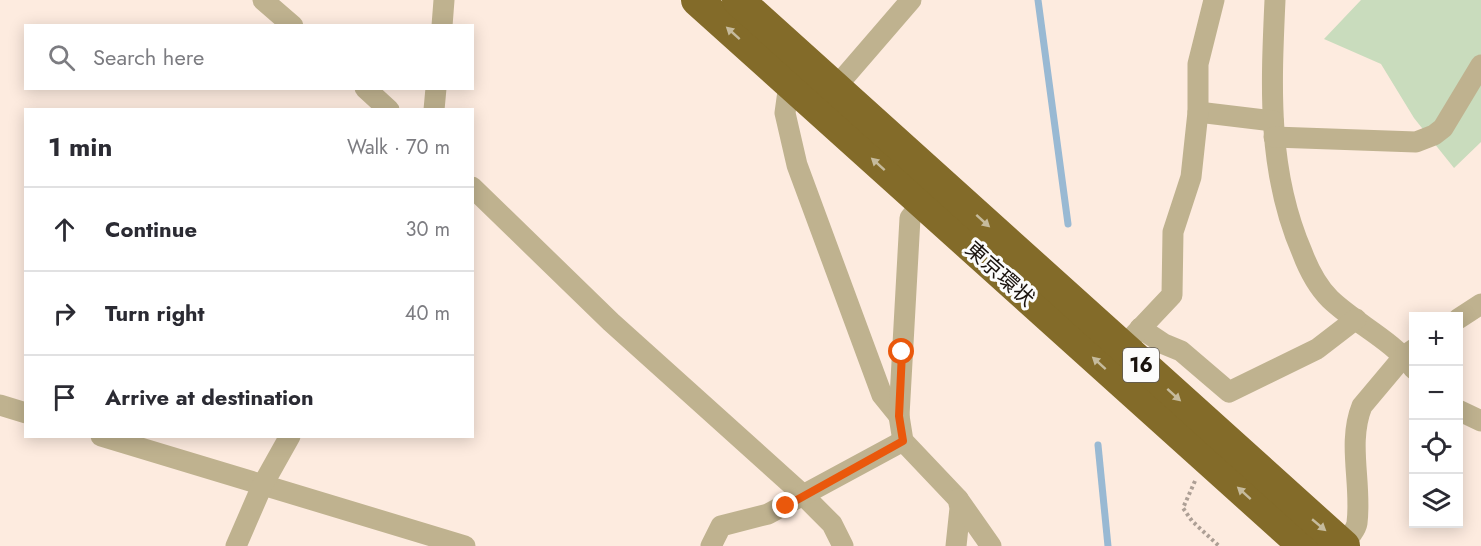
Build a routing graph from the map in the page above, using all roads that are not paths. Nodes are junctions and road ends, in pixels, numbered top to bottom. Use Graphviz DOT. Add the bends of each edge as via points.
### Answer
graph roads {
  1 [pos="263,0"];
  2 [pos="444,0"];
  3 [pos="697,0"];
  4 [pos="738,0"];
  5 [pos="912,0"];
  6 [pos="1214,0"];
  7 [pos="1275,0"];
  8 [pos="291,24"];
  9 [pos="442,24"];
  10 [pos="1481,65"];
  11 [pos="789,84"];
  12 [pos="835,88"];
  13 [pos="367,90"];
  14 [pos="436,90"];
  15 [pos="387,108"];
  16 [pos="434,108"];
  17 [pos="1198,112"];
  18 [pos="1274,129"];
  19 [pos="474,189"];
  20 [pos="931,192"];
  21 [pos="1481,304"];
  22 [pos="1463,316"];
  23 [pos="1356,319"];
  24 [pos="1131,338"];
  25 [pos="1409,357"];
  26 [pos="1409,359"];
  27 [pos="0,405"];
  28 [pos="24,412"];
  29 [pos="1463,412"];
  30 [pos="899,416"];
  31 [pos="1481,421"];
  32 [pos="107,438"];
  33 [pos="289,438"];
  34 [pos="903,441"];
  35 [pos="262,486"];
  36 [pos="804,497"];
  37 [pos="958,499"];
  38 [pos="236,546"];
  39 [pos="465,546"];
  40 [pos="711,546"];
  41 [pos="843,546"];
  42 [pos="956,546"];
  43 [pos="991,546"];
  44 [pos="1304,546"];
  45 [pos="1343,546"];
  1 -- 8 [label="street"];
  2 -- 9 [label="street"];
  11 -- 3 [label="highway, 東京環状 / 16, one-way"];
  4 -- 12 [label="highway, 東京環状 / 16"];
  5 -- 12 [label="street"];
  6 -- 17 [label="street" via="1198,64"];
  7 -- 18 [label="street"];
  10 -- 18 [label="street" via="1443,128 1416,142"];
  20 -- 11 [label="highway, 東京環状 / 16, one-way"];
  11 -- 30 [label="street" via="785,113 797,165 882,395"];
  12 -- 20 [label="highway, 東京環状 / 16"];
  13 -- 15 [label="street"];
  14 -- 16 [label="street"];
  17 -- 18 [label="street"];
  17 -- 24 [label="street" via="1191,177 1173,232 1172,295"];
  18 -- 23 [label="street" via="1283,201 1310,271 1329,298"];
  19 -- 36 [label="street" via="611,322"];
  20 -- 24 [label="highway, 東京環状 / 16, one-way"];
  20 -- 30 [label="street" via="910,218"];
  44 -- 20 [label="highway, 東京環状 / 16, one-way"];
  21 -- 22 [label="street"];
  23 -- 24 [label="street" via="1317,348 1229,392 1181,351"];
  23 -- 25 [label="street"];
  24 -- 45 [label="highway, 東京環状 / 16, one-way"];
  26 -- 45 [label="street" via="1359,413 1355,454 1357,525"];
  27 -- 28 [label="street"];
  29 -- 31 [label="street"];
  30 -- 34 [label="street"];
  32 -- 35 [label="street"];
  33 -- 35 [label="street"];
  34 -- 36 [label="street"];
  34 -- 37 [label="street"];
  35 -- 38 [label="street"];
  35 -- 39 [label="street"];
  36 -- 40 [label="street" via="768,514 721,526"];
  36 -- 41 [label="street" via="832,524"];
  37 -- 42 [label="street"];
  37 -- 43 [label="street"];
}
